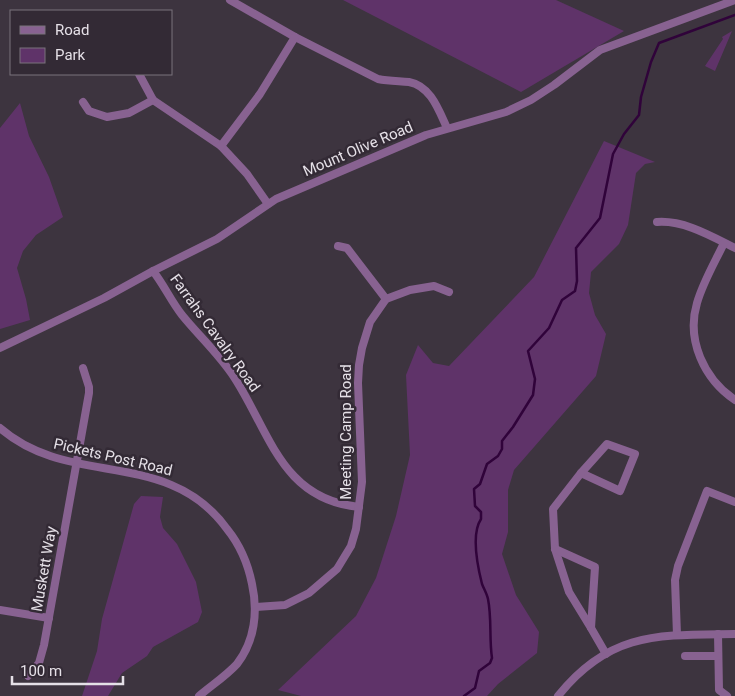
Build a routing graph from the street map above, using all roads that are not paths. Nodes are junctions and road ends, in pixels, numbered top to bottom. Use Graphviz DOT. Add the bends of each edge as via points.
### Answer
graph roads {
  1 [pos="230,0"];
  2 [pos="735,0"];
  3 [pos="295,37"];
  4 [pos="140,75"];
  5 [pos="153,100"];
  6 [pos="82,102"];
  7 [pos="447,128"];
  8 [pos="221,146"];
  9 [pos="268,204"];
  10 [pos="657,222"];
  11 [pos="724,243"];
  12 [pos="338,246"];
  13 [pos="735,248"];
  14 [pos="153,271"];
  15 [pos="449,292"];
  16 [pos="386,300"];
  17 [pos="0,348"];
  18 [pos="83,368"];
  19 [pos="735,400"];
  20 [pos="0,428"];
  21 [pos="76,464"];
  22 [pos="582,473"];
  23 [pos="735,502"];
  24 [pos="359,507"];
  25 [pos="555,549"];
  26 [pos="256,607"];
  27 [pos="0,610"];
  28 [pos="49,618"];
  29 [pos="591,628"];
  30 [pos="718,634"];
  31 [pos="735,634"];
  32 [pos="677,635"];
  33 [pos="606,654"];
  34 [pos="685,656"];
  35 [pos="718,656"];
  36 [pos="28,676"];
  37 [pos="199,696"];
  38 [pos="558,696"];
  39 [pos="727,696"];
  1 -- 3 [label="street"];
  2 -- 7 [label="street, Mount Olive Road" via="608,47 518,106 491,117"];
  3 -- 7 [label="street" via="378,79 411,82 427,91"];
  3 -- 8 [label="street" via="260,94"];
  4 -- 5 [label="street"];
  5 -- 6 [label="street" via="130,113 107,117 89,112"];
  5 -- 8 [label="street"];
  7 -- 9 [label="street, Mount Olive Road"];
  8 -- 9 [label="street" via="247,174"];
  9 -- 14 [label="street, Mount Olive Road" via="217,239"];
  10 -- 11 [label="street" via="682,224"];
  11 -- 13 [label="street"];
  11 -- 19 [label="street" via="698,301 694,335 707,371"];
  12 -- 16 [label="street" via="348,248"];
  14 -- 17 [label="street, Mount Olive Road"];
  14 -- 24 [label="street, Farrahs Cavalry Road" via="181,314 233,376 273,450 287,469 302,484 329,500"];
  15 -- 16 [label="street" via="434,286 410,290"];
  16 -- 24 [label="street, Meeting Camp Road" via="370,322 359,365 363,468"];
  18 -- 21 [label="street, Muskett Way" via="89,393"];
  20 -- 21 [label="street, Pickets Post Road" via="38,452"];
  21 -- 26 [label="street, Pickets Post Road" via="158,479 202,503 223,523 241,550 251,577"];
  21 -- 28 [label="street, Muskett Way"];
  22 -- 22 [label="street" via="606,444 635,454 620,491"];
  22 -- 25 [label="street" via="553,509"];
  23 -- 32 [label="street" via="708,491 678,566 675,580"];
  24 -- 26 [label="street, Meeting Camp Road" via="351,546 331,576 293,602"];
  25 -- 29 [label="street" via="569,592"];
  25 -- 29 [label="street" via="595,567"];
  26 -- 37 [label="street, Pickets Post Road" via="252,634 242,656 229,672"];
  27 -- 28 [label="street"];
  28 -- 36 [label="street, Muskett Way" via="41,659"];
  29 -- 33 [label="street"];
  30 -- 31 [label="street"];
  30 -- 32 [label="street"];
  30 -- 35 [label="street"];
  32 -- 33 [label="street" via="639,640"];
  33 -- 38 [label="street" via="577,674"];
  34 -- 35 [label="street"];
  35 -- 39 [label="street" via="719,690"];
}
